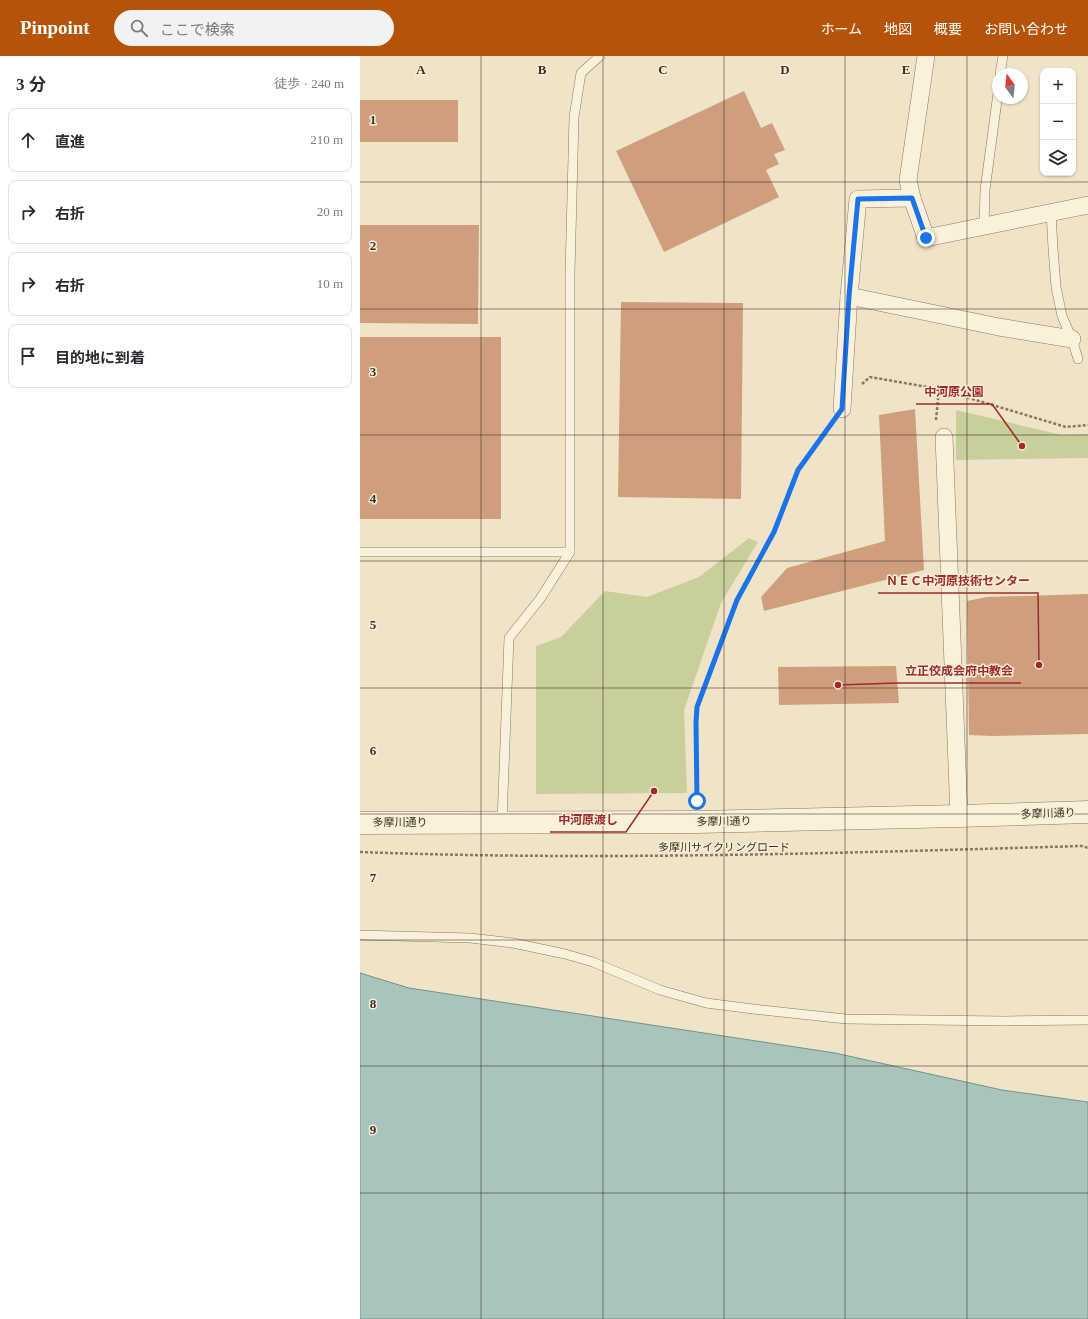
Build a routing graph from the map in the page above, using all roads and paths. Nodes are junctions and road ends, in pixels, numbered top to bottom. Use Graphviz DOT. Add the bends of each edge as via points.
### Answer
graph roads {
  1 [pos="600,56"];
  2 [pos="926,56"];
  3 [pos="1003,56"];
  4 [pos="1001,68"];
  5 [pos="997,104"];
  6 [pos="912,198"];
  7 [pos="1088,205"];
  8 [pos="1052,212"];
  9 [pos="984,226"];
  10 [pos="849,296"];
  11 [pos="1072,339"];
  12 [pos="1078,359"];
  13 [pos="939,389"];
  14 [pos="842,409"];
  15 [pos="1088,425"];
  16 [pos="944,437"];
  17 [pos="360,552"];
  18 [pos="570,552"];
  19 [pos="697,801"];
  20 [pos="1088,812"];
  21 [pos="959,816"];
  22 [pos="502,822"];
  23 [pos="360,823"];
  24 [pos="1088,847"];
  25 [pos="360,852"];
  26 [pos="360,935"];
  27 [pos="1088,1020"];
  1 -- 18 [label="lane" via="581,73 574,117 570,274"];
  2 -- 6 [label="street" via="908,180"];
  3 -- 4 [label="lane"];
  5 -- 9 [label="lane"];
  6 -- 9 [label="street" via="926,238"];
  6 -- 10 [label="street" via="858,199"];
  7 -- 8 [label="street"];
  8 -- 9 [label="street"];
  8 -- 11 [label="lane" via="1056,287 1062,316"];
  10 -- 11 [label="street" via="999,327"];
  10 -- 14 [label="street"];
  11 -- 12 [label="lane"];
  13 -- 14 [label="path" via="870,377 853,391"];
  13 -- 15 [label="path" via="1066,427"];
  13 -- 16 [label="path" via="935,426"];
  14 -- 19 [label="path" via="798,470 774,532 734,607 697,707"];
  16 -- 21 [label="street"];
  17 -- 18 [label="lane"];
  18 -- 22 [label="lane" via="540,599 509,638"];
  20 -- 21 [label="street, 多摩川通り"];
  21 -- 22 [label="street, 多摩川通り" via="697,822"];
  22 -- 23 [label="street, 多摩川通り"];
  24 -- 25 [label="path, 多摩川サイクリングロード" via="790,855 506,856"];
  26 -- 27 [label="lane" via="470,938 513,943 593,962 660,990 706,1003 753,1009 846,1019"];
}
